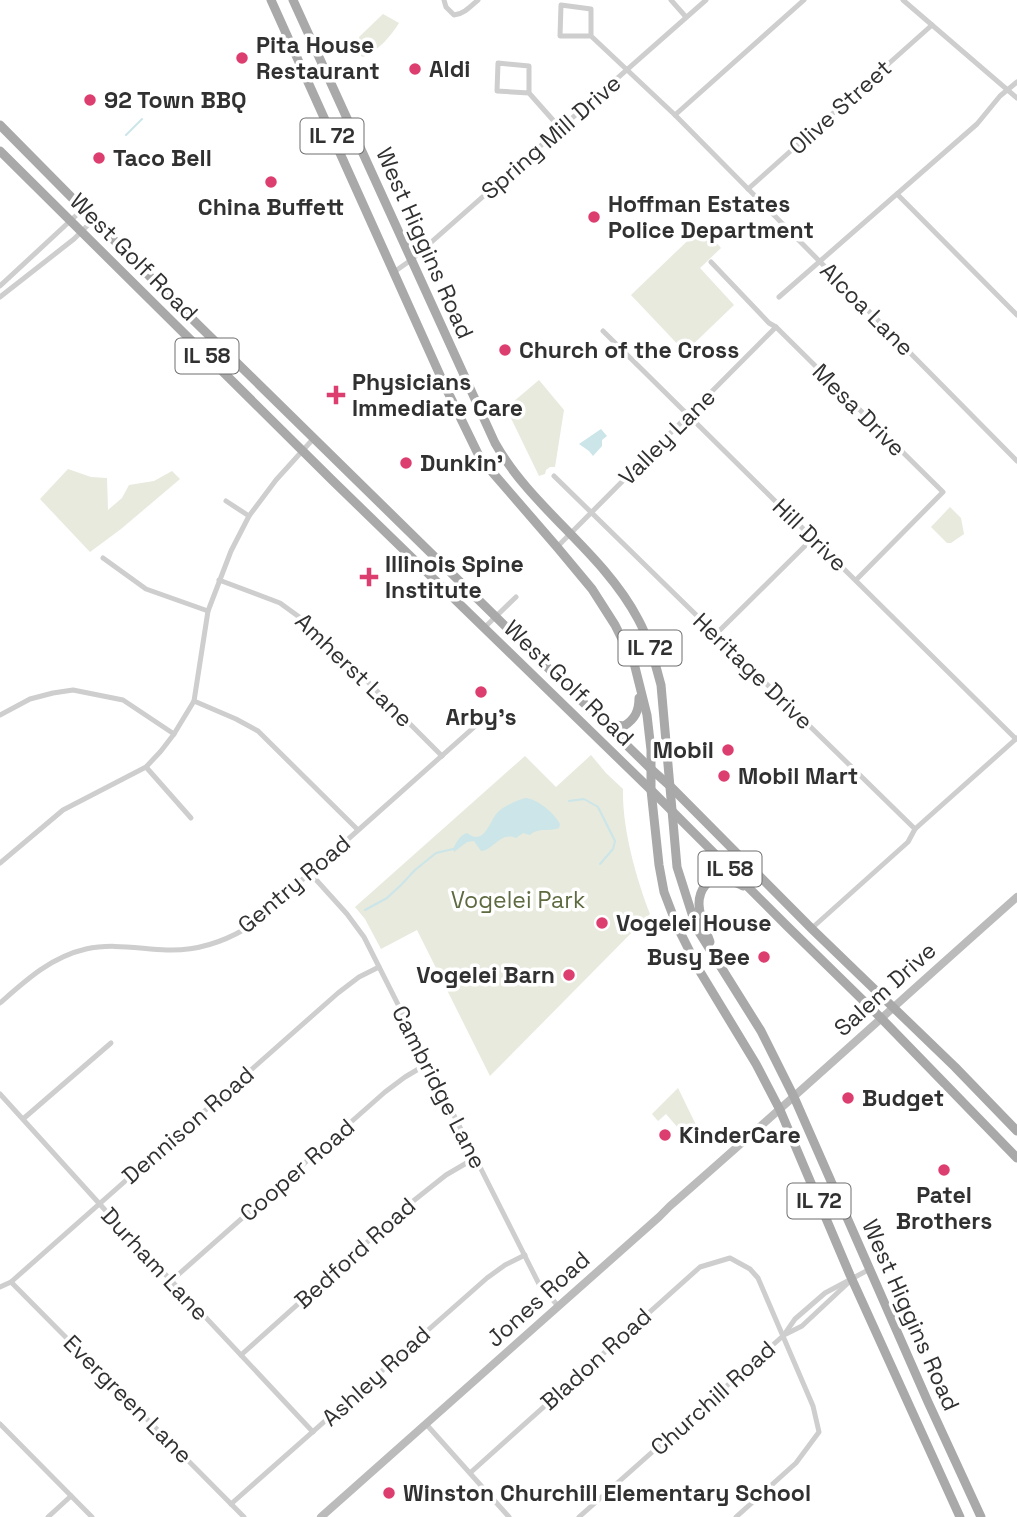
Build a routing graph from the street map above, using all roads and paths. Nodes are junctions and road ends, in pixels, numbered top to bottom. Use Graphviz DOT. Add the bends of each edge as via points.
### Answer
graph roads {
  1 [pos="271,0"];
  2 [pos="293,0"];
  3 [pos="444,0"];
  4 [pos="478,0"];
  5 [pos="671,0"];
  6 [pos="706,0"];
  7 [pos="804,0"];
  8 [pos="903,0"];
  9 [pos="686,17"];
  10 [pos="932,24"];
  11 [pos="591,36"];
  12 [pos="627,70"];
  13 [pos="1017,82"];
  14 [pos="1008,89"];
  15 [pos="529,93"];
  16 [pos="1017,98"];
  17 [pos="675,115"];
  18 [pos="0,125"];
  19 [pos="560,128"];
  20 [pos="0,151"];
  21 [pos="748,189"];
  22 [pos="897,194"];
  23 [pos="83,209"];
  24 [pos="93,220"];
  25 [pos="71,221"];
  26 [pos="81,232"];
  27 [pos="411,260"];
  28 [pos="820,261"];
  29 [pos="711,262"];
  30 [pos="394,272"];
  31 [pos="0,286"];
  32 [pos="0,297"];
  33 [pos="779,297"];
  34 [pos="1017,315"];
  35 [pos="776,327"];
  36 [pos="603,331"];
  37 [pos="688,415"];
  38 [pos="314,438"];
  39 [pos="303,451"];
  40 [pos="1017,461"];
  41 [pos="554,476"];
  42 [pos="226,501"];
  43 [pos="591,512"];
  44 [pos="249,516"];
  45 [pos="570,534"];
  46 [pos="813,538"];
  47 [pos="557,547"];
  48 [pos="103,558"];
  49 [pos="219,580"];
  50 [pos="856,580"];
  51 [pos="516,597"];
  52 [pos="208,611"];
  53 [pos="497,616"];
  54 [pos="485,627"];
  55 [pos="716,634"];
  56 [pos="639,682"];
  57 [pos="194,701"];
  58 [pos="0,715"];
  59 [pos="481,721"];
  60 [pos="606,724"];
  61 [pos="174,734"];
  62 [pos="1016,739"];
  63 [pos="442,756"];
  64 [pos="146,766"];
  65 [pos="651,769"];
  66 [pos="671,787"];
  67 [pos="651,790"];
  68 [pos="673,812"];
  69 [pos="191,818"];
  70 [pos="915,829"];
  71 [pos="358,830"];
  72 [pos="0,863"];
  73 [pos="310,873"];
  74 [pos="751,890"];
  75 [pos="1017,897"];
  76 [pos="812,929"];
  77 [pos="713,953"];
  78 [pos="379,967"];
  79 [pos="0,1003"];
  80 [pos="893,1007"];
  81 [pos="881,1018"];
  82 [pos="111,1043"];
  83 [pos="427,1065"];
  84 [pos="794,1097"];
  85 [pos="2,1099"];
  86 [pos="780,1110"];
  87 [pos="23,1119"];
  88 [pos="1017,1131"];
  89 [pos="475,1158"];
  90 [pos="1017,1158"];
  91 [pos="99,1204"];
  92 [pos="525,1255"];
  93 [pos="870,1269"];
  94 [pos="852,1279"];
  95 [pos="171,1281"];
  96 [pos="11,1282"];
  97 [pos="0,1287"];
  98 [pos="559,1307"];
  99 [pos="783,1335"];
  100 [pos="241,1355"];
  101 [pos="0,1424"];
  102 [pos="426,1424"];
  103 [pos="313,1432"];
  104 [pos="470,1473"];
  105 [pos="71,1496"];
  106 [pos="231,1504"];
  107 [pos="48,1517"];
  108 [pos="92,1517"];
  109 [pos="244,1517"];
  110 [pos="321,1517"];
  111 [pos="509,1517"];
  112 [pos="579,1517"];
  113 [pos="736,1517"];
  114 [pos="960,1517"];
  115 [pos="981,1517"];
  1 -- 30 [label="main road, West Higgins Road / IL 72"];
  2 -- 27 [label="main road, West Higgins Road / IL 72"];
  3 -- 4 [label="street" via="454,15"];
  5 -- 9 [label="street"];
  6 -- 9 [label="street, Spring Mill Drive"];
  7 -- 17 [label="street"];
  8 -- 10 [label="street"];
  9 -- 12 [label="street, Spring Mill Drive"];
  10 -- 14 [label="street"];
  10 -- 21 [label="street, Olive Street"];
  11 -- 11 [label="street" via="591,9 561,5 560,36"];
  11 -- 12 [label="street, Alcoa Lane"];
  12 -- 17 [label="street, Alcoa Lane"];
  12 -- 19 [label="street, Spring Mill Drive"];
  13 -- 14 [label="street"];
  14 -- 16 [label="street"];
  14 -- 22 [label="street" via="977,124"];
  15 -- 15 [label="street" via="529,66 498,63 497,92"];
  15 -- 19 [label="street"];
  17 -- 21 [label="street, Alcoa Lane"];
  18 -- 23 [label="main road, West Golf Road / IL 58"];
  19 -- 27 [label="street, Spring Mill Drive"];
  20 -- 25 [label="main road, West Golf Road / IL 58"];
  21 -- 28 [label="street, Alcoa Lane"];
  22 -- 28 [label="street"];
  22 -- 34 [label="street"];
  23 -- 24 [label="main road, West Golf Road / IL 58"];
  23 -- 25 [label="street"];
  24 -- 26 [label="street"];
  24 -- 38 [label="main road, West Golf Road / IL 58"];
  25 -- 26 [label="main road, West Golf Road / IL 58"];
  25 -- 31 [label="street"];
  26 -- 32 [label="street"];
  26 -- 39 [label="main road, West Golf Road / IL 58"];
  27 -- 30 [label="street, Spring Mill Drive"];
  27 -- 45 [label="main road, West Higgins Road / IL 72" via="504,459"];
  28 -- 33 [label="street"];
  28 -- 40 [label="street, Alcoa Lane"];
  29 -- 35 [label="street, Mesa Drive"];
  30 -- 47 [label="main road, West Higgins Road / IL 72" via="480,458"];
  35 -- 37 [label="street, Valley Lane"];
  35 -- 50 [label="street, Mesa Drive" via="943,492"];
  36 -- 37 [label="street, Hill Drive"];
  37 -- 43 [label="street, Valley Lane"];
  37 -- 46 [label="street, Hill Drive"];
  38 -- 39 [label="street"];
  38 -- 53 [label="main road, West Golf Road / IL 58"];
  39 -- 44 [label="street"];
  39 -- 54 [label="main road, West Golf Road / IL 58"];
  41 -- 43 [label="street, Heritage Drive"];
  42 -- 44 [label="street"];
  43 -- 45 [label="street, Valley Lane"];
  43 -- 55 [label="street, Heritage Drive"];
  44 -- 49 [label="street"];
  45 -- 47 [label="street, Valley Lane"];
  45 -- 66 [label="main road, West Higgins Road / IL 72" via="618,588 638,619 653,656 662,685"];
  46 -- 50 [label="street, Hill Drive"];
  46 -- 55 [label="street"];
  47 -- 56 [label="main road, West Higgins Road / IL 72" via="615,625"];
  48 -- 52 [label="street" via="146,589"];
  49 -- 52 [label="street"];
  49 -- 63 [label="street, Amherst Lane" via="280,603 298,615"];
  50 -- 62 [label="street, Hill Drive"];
  51 -- 53 [label="street"];
  52 -- 57 [label="street"];
  53 -- 54 [label="street"];
  53 -- 60 [label="main road, West Golf Road / IL 58"];
  54 -- 67 [label="main road, West Golf Road / IL 58"];
  55 -- 70 [label="street, Heritage Drive"];
  56 -- 60 [label="main road" via="636,717 624,726"];
  56 -- 65 [label="main road, West Higgins Road / IL 72"];
  57 -- 61 [label="street"];
  57 -- 71 [label="street" via="258,731"];
  58 -- 61 [label="street" via="30,699 73,690 122,700"];
  59 -- 63 [label="street, Gentry Road"];
  60 -- 65 [label="main road, West Golf Road / IL 58"];
  61 -- 64 [label="street"];
  62 -- 70 [label="street"];
  63 -- 71 [label="street, Gentry Road"];
  64 -- 69 [label="street"];
  64 -- 72 [label="street" via="63,810"];
  65 -- 66 [label="main road, West Golf Road / IL 58"];
  65 -- 67 [label="main road, West Higgins Road / IL 72"];
  66 -- 68 [label="main road, West Higgins Road / IL 72"];
  66 -- 76 [label="main road, West Golf Road / IL 58"];
  67 -- 68 [label="main road, West Golf Road / IL 58"];
  67 -- 86 [label="main road, West Higgins Road / IL 72" via="664,892 677,926"];
  68 -- 74 [label="main road, West Golf Road / IL 58"];
  68 -- 77 [label="main road, West Higgins Road / IL 72" via="677,867 699,932"];
  70 -- 76 [label="street" via="908,842"];
  71 -- 73 [label="street, Gentry Road"];
  73 -- 78 [label="street, Cambridge Lane" via="354,922"];
  73 -- 79 [label="street, Gentry Road" via="244,929 220,941 182,950 116,946 85,950 54,960"];
  74 -- 77 [label="main road" via="721,878 702,890 698,905"];
  74 -- 81 [label="main road, West Golf Road / IL 58"];
  75 -- 80 [label="street, Salem Drive"];
  76 -- 80 [label="main road, West Golf Road / IL 58"];
  77 -- 84 [label="main road, West Higgins Road / IL 72" via="761,1031"];
  78 -- 83 [label="street, Cambridge Lane"];
  78 -- 91 [label="street, Dennison Road" via="338,993"];
  80 -- 81 [label="street, Salem Drive"];
  80 -- 88 [label="main road, West Golf Road / IL 58"];
  81 -- 84 [label="street, Salem Drive"];
  81 -- 90 [label="main road, West Golf Road / IL 58"];
  82 -- 87 [label="street"];
  83 -- 89 [label="street, Cambridge Lane"];
  83 -- 95 [label="street, Cooper Road" via="385,1092"];
  84 -- 86 [label="street, Salem Drive"];
  84 -- 93 [label="main road, West Higgins Road / IL 72"];
  85 -- 87 [label="street, Durham Lane"];
  86 -- 94 [label="main road, West Higgins Road / IL 72"];
  86 -- 98 [label="street, Jones Road"];
  87 -- 91 [label="street, Durham Lane"];
  89 -- 92 [label="street, Cambridge Lane"];
  89 -- 100 [label="street, Bedford Road" via="412,1202"];
  91 -- 95 [label="street, Durham Lane"];
  91 -- 96 [label="street, Dennison Road"];
  92 -- 98 [label="street, Cambridge Lane" via="543,1290"];
  92 -- 103 [label="street, Ashley Road" via="487,1278"];
  93 -- 94 [label="street, Churchill Road"];
  93 -- 115 [label="main road, West Higgins Road / IL 72"];
  94 -- 99 [label="street, Churchill Road" via="802,1326"];
  94 -- 99 [label="street, Churchill Road" via="825,1293"];
  94 -- 114 [label="main road, West Higgins Road / IL 72"];
  95 -- 100 [label="street, Durham Lane"];
  96 -- 97 [label="street, Dennison Road"];
  96 -- 106 [label="street, Evergreen Lane"];
  98 -- 102 [label="street, Jones Road"];
  99 -- 104 [label="street, Bladon Road" via="750,1269 730,1258 700,1267"];
  99 -- 112 [label="street, Churchill Road"];
  99 -- 113 [label="street" via="813,1406 819,1433 800,1459"];
  100 -- 103 [label="street, Durham Lane"];
  101 -- 105 [label="street"];
  102 -- 104 [label="street"];
  102 -- 110 [label="street, Jones Road"];
  103 -- 106 [label="street, Ashley Road"];
  104 -- 111 [label="street"];
  105 -- 107 [label="street"];
  105 -- 108 [label="street"];
  106 -- 109 [label="street, Evergreen Lane"];
}
